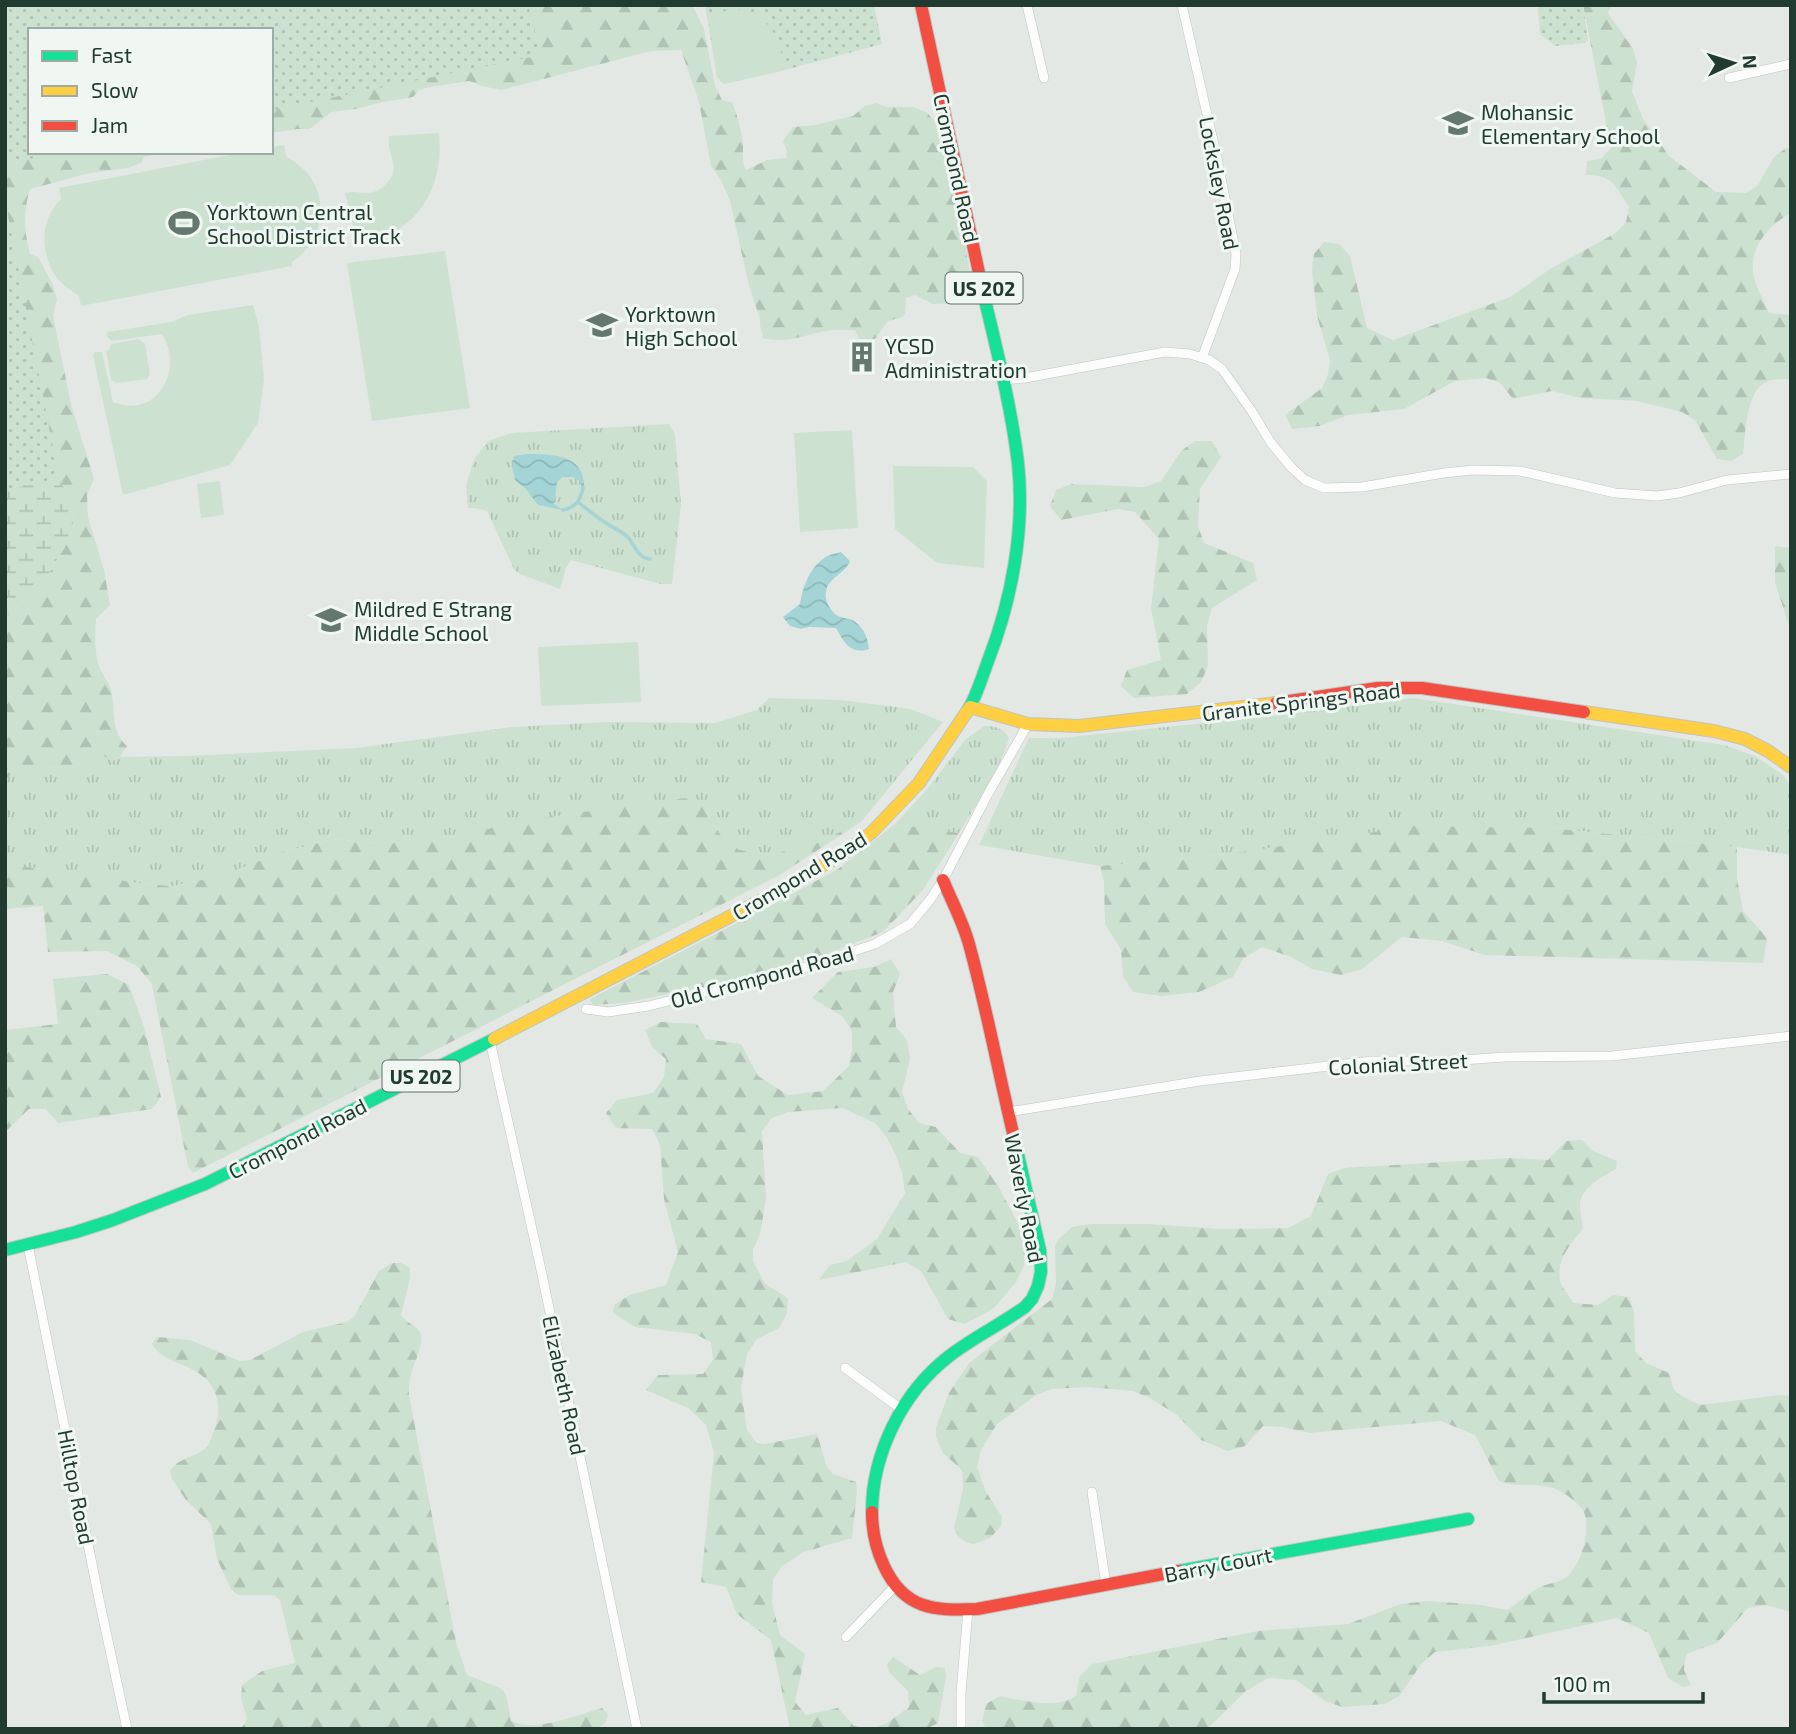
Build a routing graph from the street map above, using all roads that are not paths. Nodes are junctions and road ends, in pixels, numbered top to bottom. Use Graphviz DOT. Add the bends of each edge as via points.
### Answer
graph roads {
  1 [pos="921,5"];
  2 [pos="1027,5"];
  3 [pos="1182,5"];
  4 [pos="1791,64"];
  5 [pos="1044,78"];
  6 [pos="1729,78"];
  7 [pos="1202,358"];
  8 [pos="1003,380"];
  9 [pos="1791,474"];
  10 [pos="970,707"];
  11 [pos="1028,724"];
  12 [pos="1791,767"];
  13 [pos="943,880"];
  14 [pos="586,1009"];
  15 [pos="1791,1036"];
  16 [pos="490,1041"];
  17 [pos="1008,1112"];
  18 [pos="28,1245"];
  19 [pos="5,1250"];
  20 [pos="845,1368"];
  21 [pos="901,1409"];
  22 [pos="1091,1492"];
  23 [pos="1468,1520"];
  24 [pos="1106,1585"];
  25 [pos="894,1587"];
  26 [pos="968,1610"];
  27 [pos="846,1636"];
  28 [pos="127,1729"];
  29 [pos="637,1729"];
  30 [pos="961,1729"];
  1 -- 8 [label="main road, Crompond Road / US 202"];
  2 -- 5 [label="street"];
  3 -- 7 [label="street, Locksley Road" via="1236,254"];
  4 -- 6 [label="street"];
  7 -- 8 [label="street" via="1165,352"];
  7 -- 9 [label="street" via="1222,369 1291,467 1304,480 1324,488 1362,488 1473,470 1520,471 1615,494 1657,496 1727,480"];
  8 -- 10 [label="main road, Crompond Road / US 202" via="1018,465 1018,539 1008,603"];
  10 -- 11 [label="main road, Granite Springs Road"];
  10 -- 16 [label="main road, Crompond Road / US 202" via="919,783 847,851"];
  11 -- 12 [label="main road, Granite Springs Road" via="1079,726 1378,688 1422,688 1714,731 1745,739"];
  11 -- 13 [label="street, Old Crompond Road"];
  13 -- 14 [label="street, Old Crompond Road" via="910,924 875,944 803,968 648,1006 608,1013"];
  13 -- 17 [label="main road, Waverly Road" via="969,944"];
  15 -- 17 [label="street, Colonial Street" via="1612,1056 1360,1062 1199,1081"];
  16 -- 18 [label="main road, Crompond Road / US 202" via="205,1184 76,1233"];
  16 -- 29 [label="street, Elizabeth Road"];
  17 -- 21 [label="main road, Waverly Road" via="1040,1250 1040,1284 1027,1305 944,1360"];
  18 -- 19 [label="main road, Crompond Road / US 202"];
  18 -- 28 [label="street, Hilltop Road"];
  20 -- 21 [label="street"];
  21 -- 25 [label="main road, Waverly Road" via="880,1450 871,1518 883,1567"];
  22 -- 24 [label="street"];
  23 -- 24 [label="main road, Barry Court"];
  24 -- 26 [label="main road, Barry Court"];
  25 -- 26 [label="main road" via="910,1600 934,1608"];
  25 -- 27 [label="street"];
  26 -- 30 [label="street"];
}
